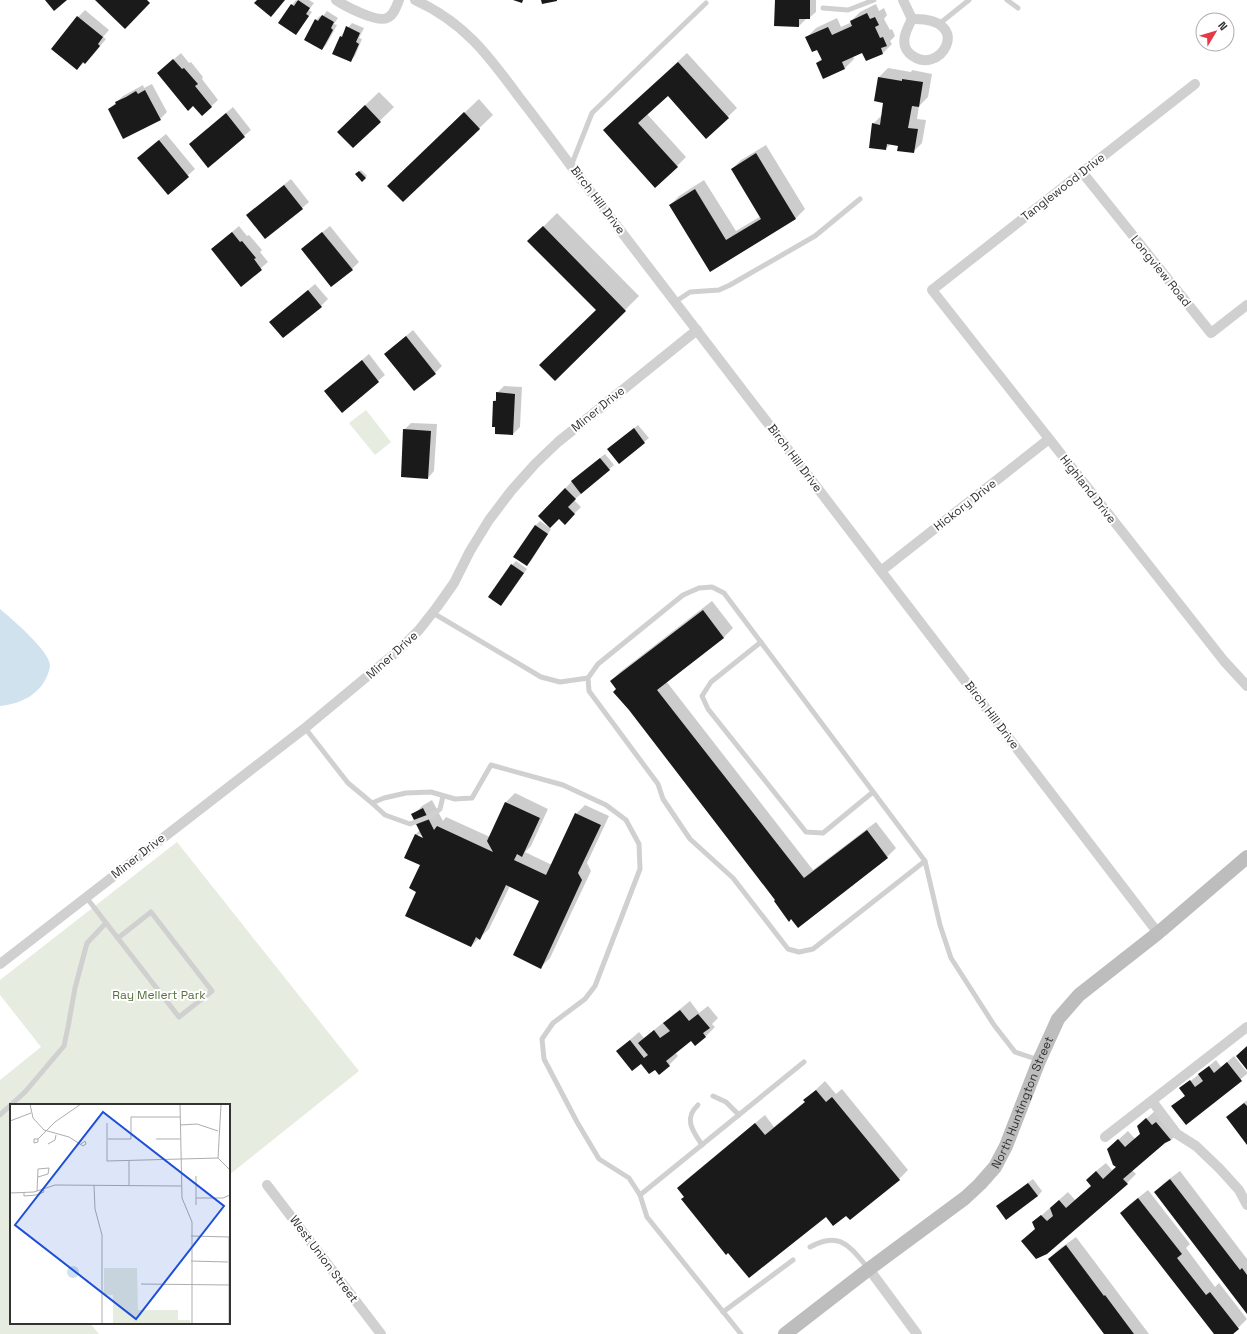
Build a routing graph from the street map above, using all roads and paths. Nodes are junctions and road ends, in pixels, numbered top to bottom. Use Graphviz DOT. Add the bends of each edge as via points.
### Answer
graph roads {
  1 [pos="336,0"];
  2 [pos="399,0"];
  3 [pos="415,0"];
  4 [pos="874,0"];
  5 [pos="903,0"];
  6 [pos="969,0"];
  7 [pos="1006,0"];
  8 [pos="706,3"];
  9 [pos="823,8"];
  10 [pos="1018,8"];
  11 [pos="912,19"];
  12 [pos="939,24"];
  13 [pos="1195,84"];
  14 [pos="571,166"];
  15 [pos="1082,172"];
  16 [pos="860,199"];
  17 [pos="932,290"];
  18 [pos="675,302"];
  19 [pos="1247,305"];
  20 [pos="697,330"];
  21 [pos="1049,439"];
  22 [pos="881,571"];
  23 [pos="433,613"];
  24 [pos="760,642"];
  25 [pos="588,678"];
  26 [pos="1247,686"];
  27 [pos="305,728"];
  28 [pos="873,792"];
  29 [pos="443,796"];
  30 [pos="372,804"];
  31 [pos="1247,857"];
  32 [pos="925,861"];
  33 [pos="86,897"];
  34 [pos="106,923"];
  35 [pos="1158,933"];
  36 [pos="118,938"];
  37 [pos="0,964"];
  38 [pos="1247,1027"];
  39 [pos="1040,1061"];
  40 [pos="804,1062"];
  41 [pos="713,1096"];
  42 [pos="1152,1101"];
  43 [pos="12,1104"];
  44 [pos="698,1105"];
  45 [pos="10,1106"];
  46 [pos="0,1115"];
  47 [pos="739,1115"];
  48 [pos="1106,1137"];
  49 [pos="702,1145"];
  50 [pos="267,1185"];
  51 [pos="640,1195"];
  52 [pos="1247,1204"];
  53 [pos="810,1247"];
  54 [pos="793,1260"];
  55 [pos="868,1269"];
  56 [pos="723,1312"];
  57 [pos="381,1334"];
  58 [pos="741,1334"];
  59 [pos="785,1334"];
  60 [pos="917,1334"];
  1 -- 2 [label="street" via="382,20 391,15"];
  3 -- 14 [label="street, Birch Hill Drive" via="457,25 488,55"];
  4 -- 9 [label="lane" via="848,10"];
  5 -- 11 [label="street"];
  6 -- 12 [label="lane"];
  7 -- 10 [label="lane"];
  8 -- 14 [label="lane" via="592,113"];
  11 -- 12 [label="street" via="926,19"];
  11 -- 12 [label="street" via="905,33 906,50 926,61 940,54 948,43 946,30"];
  13 -- 15 [label="street, Tanglewood Drive"];
  14 -- 18 [label="street, Birch Hill Drive"];
  15 -- 17 [label="street, Tanglewood Drive"];
  15 -- 19 [label="street, Longview Road" via="1210,333"];
  16 -- 18 [label="lane" via="815,236 730,285 719,290 690,292"];
  17 -- 21 [label="street, Highland Drive"];
  18 -- 20 [label="street, Birch Hill Drive"];
  20 -- 22 [label="street, Birch Hill Drive"];
  20 -- 23 [label="street, Miner Drive" via="558,442 535,464 489,520 454,584"];
  21 -- 22 [label="street, Hickory Drive"];
  21 -- 26 [label="street, Highland Drive" via="1224,661"];
  22 -- 35 [label="street, Birch Hill Drive"];
  23 -- 25 [label="lane" via="541,677 560,682"];
  23 -- 27 [label="street, Miner Drive" via="399,650"];
  24 -- 25 [label="lane" via="724,593 712,587 698,588 671,604 598,664"];
  24 -- 28 [label="lane"];
  24 -- 28 [label="lane" via="711,682 702,696 708,709 806,832 823,833"];
  25 -- 32 [label="lane" via="589,691 658,784 663,799 690,839 733,878 788,949 799,952 813,949"];
  27 -- 30 [label="lane" via="348,783"];
  27 -- 33 [label="street, Miner Drive"];
  28 -- 32 [label="lane"];
  29 -- 30 [label="lane" via="431,792 406,793 384,798"];
  29 -- 30 [label="lane" via="440,808 431,816 410,824 385,815"];
  29 -- 51 [label="lane" via="454,799 472,798 492,765 563,785 606,805 626,820 639,844 640,869 595,986 585,999 553,1023 542,1039 544,1059 599,1159 629,1178"];
  31 -- 35 [label="street, North Huntington Street"];
  32 -- 39 [label="lane" via="940,925 951,958 994,1025 1015,1052"];
  33 -- 34 [label="lane"];
  33 -- 37 [label="street, Miner Drive"];
  34 -- 36 [label="lane"];
  34 -- 43 [label="lane" via="87,943 64,1046"];
  35 -- 39 [label="street, North Huntington Street" via="1079,996 1058,1019"];
  36 -- 36 [label="lane" via="179,1017 212,991 151,912"];
  38 -- 42 [label="street"];
  39 -- 55 [label="street, North Huntington Street" via="1006,1146 995,1166 965,1198"];
  40 -- 47 [label="lane"];
  41 -- 47 [label="lane" via="726,1102"];
  42 -- 48 [label="street"];
  42 -- 52 [label="street" via="1177,1134 1196,1146 1220,1169 1239,1190"];
  44 -- 49 [label="lane" via="689,1119"];
  45 -- 46 [label="lane"];
  47 -- 49 [label="lane"];
  49 -- 51 [label="lane"];
  50 -- 57 [label="street, West Union Street"];
  51 -- 56 [label="lane" via="647,1217"];
  53 -- 55 [label="lane" via="828,1240 846,1244"];
  54 -- 56 [label="lane"];
  55 -- 59 [label="street, North Huntington Street"];
  55 -- 60 [label="street"];
  56 -- 58 [label="lane"];
}
